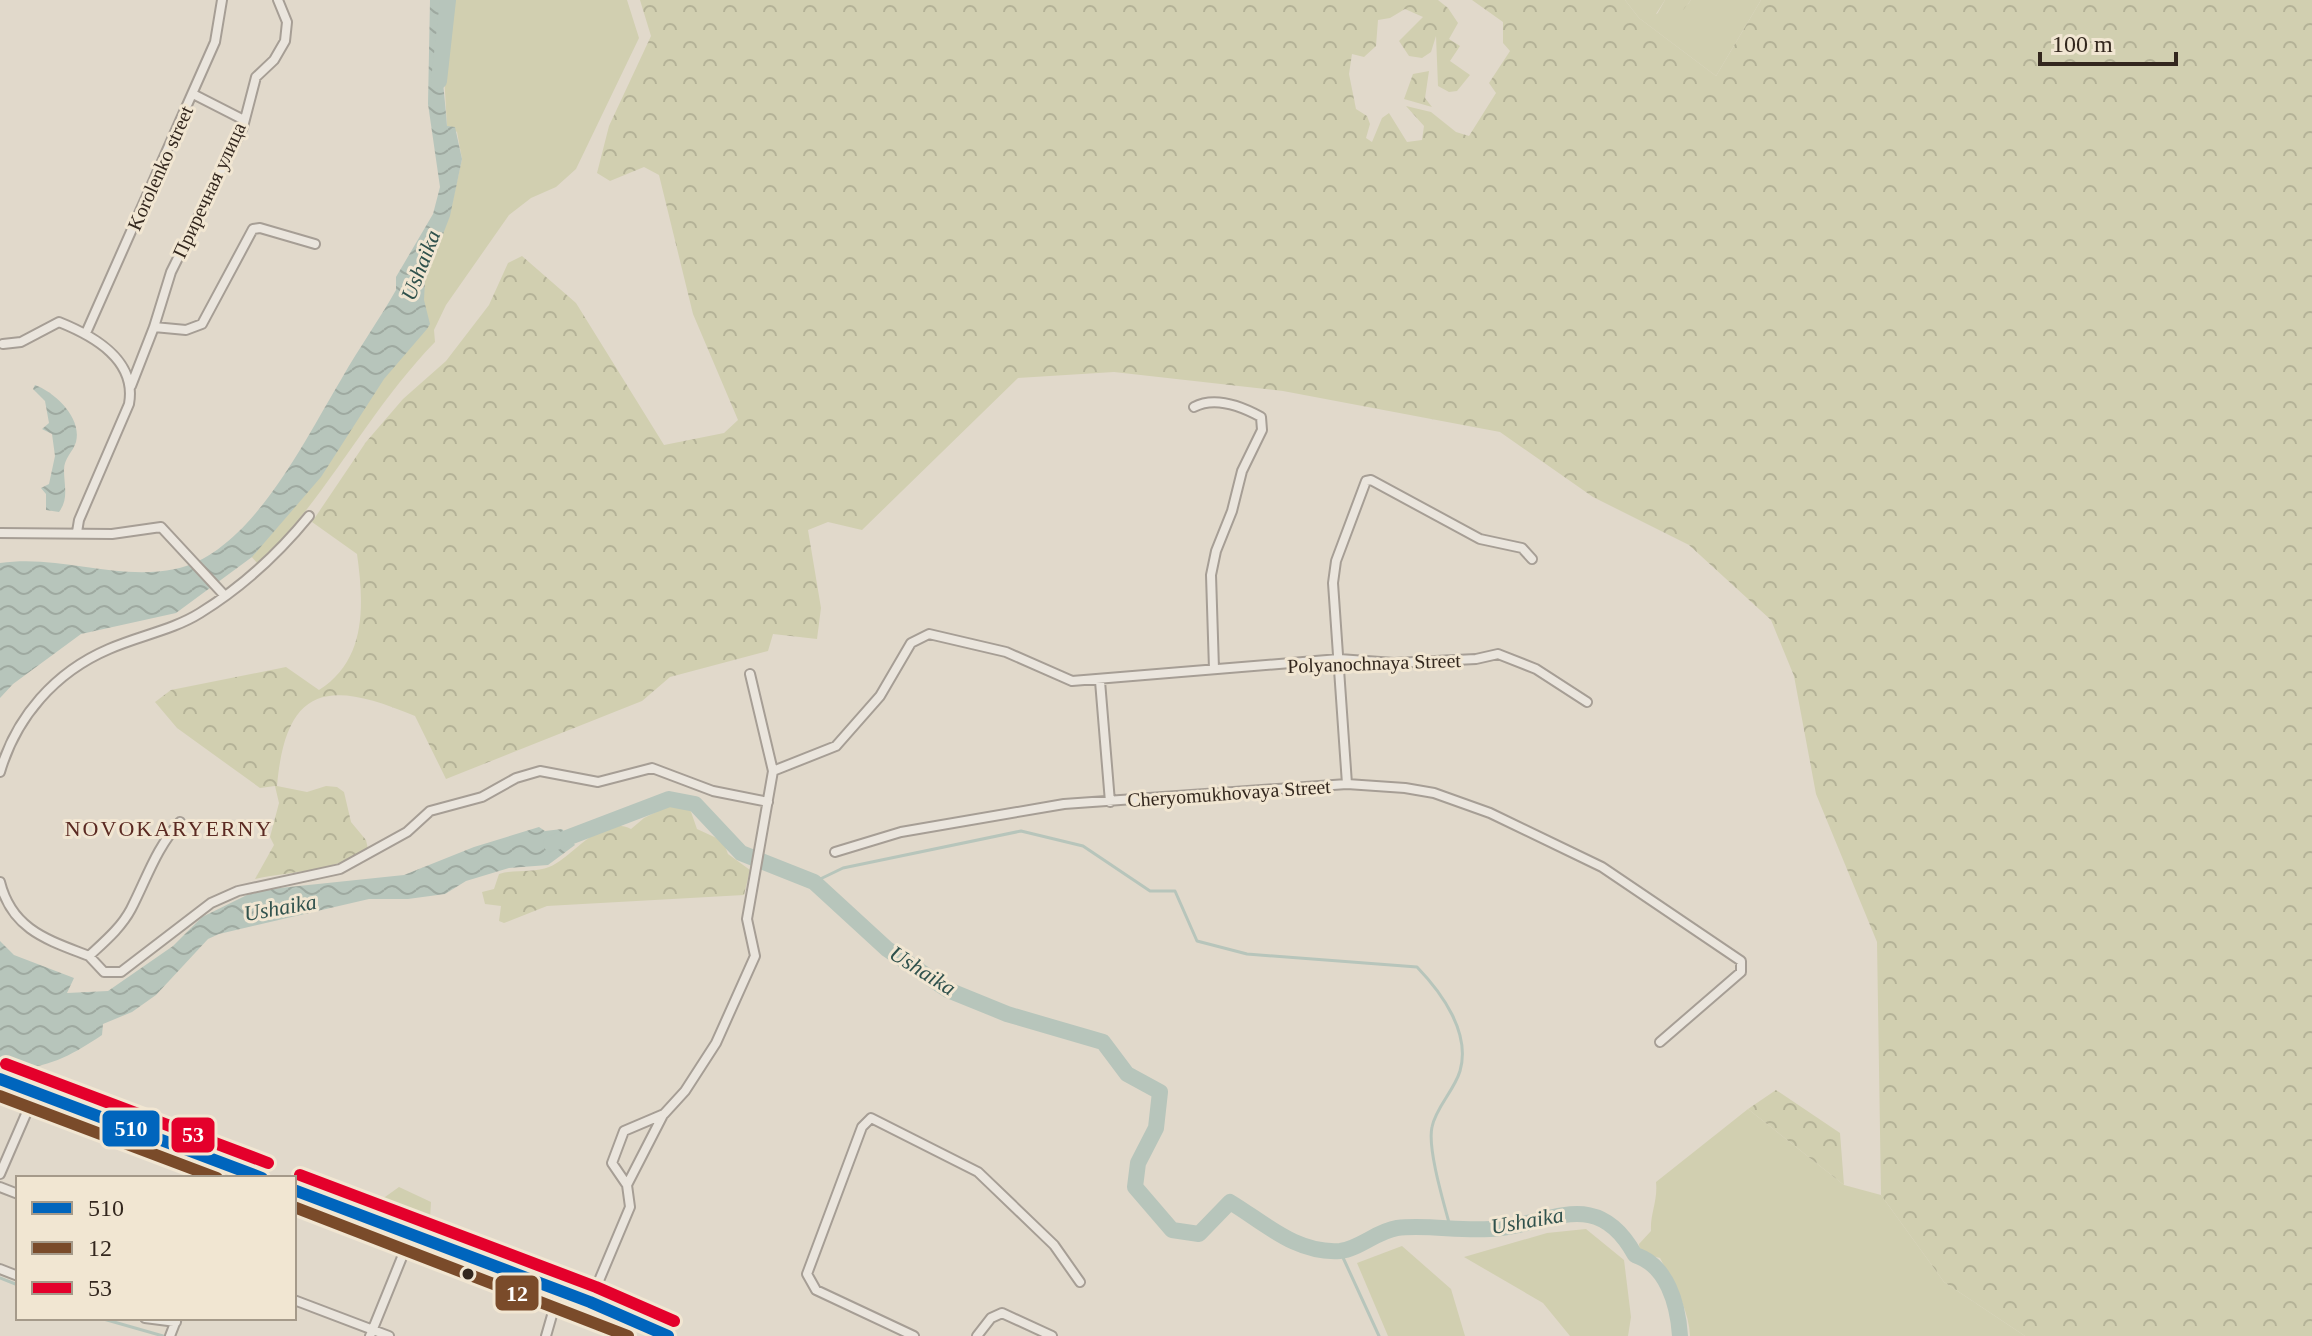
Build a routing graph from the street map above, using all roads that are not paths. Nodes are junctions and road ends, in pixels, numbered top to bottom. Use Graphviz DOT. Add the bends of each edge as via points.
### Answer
graph roads {
  1 [pos="222,0"];
  2 [pos="278,0"];
  3 [pos="193,94"];
  4 [pos="242,119"];
  5 [pos="315,244"];
  6 [pos="154,327"];
  7 [pos="86,333"];
  8 [pos="3,344"];
  9 [pos="131,386"];
  10 [pos="1194,407"];
  11 [pos="309,516"];
  12 [pos="77,532"];
  13 [pos="0,533"];
  14 [pos="1532,559"];
  15 [pos="224,594"];
  16 [pos="1339,659"];
  17 [pos="1214,669"];
  18 [pos="750,674"];
  19 [pos="1100,681"];
  20 [pos="1587,702"];
  21 [pos="773,771"];
  22 [pos="0,772"];
  23 [pos="1347,784"];
  24 [pos="768,802"];
  25 [pos="1110,802"];
  26 [pos="180,822"];
  27 [pos="835,852"];
  28 [pos="0,882"];
  29 [pos="89,956"];
  30 [pos="1660,1042"];
  31 [pos="0,1079"];
  32 [pos="36,1091"];
  33 [pos="664,1114"];
  34 [pos="233,1173"];
  35 [pos="0,1174"];
  36 [pos="627,1185"];
  37 [pos="296,1191"];
  38 [pos="411,1235"];
  39 [pos="1080,1282"];
  40 [pos="559,1291"];
  41 [pos="296,1301"];
  42 [pos="590,1302"];
  43 [pos="176,1320"];
  44 [pos="644,1331"];
  45 [pos="372,1333"];
  46 [pos="170,1336"];
  47 [pos="389,1336"];
  48 [pos="546,1336"];
  49 [pos="668,1336"];
  50 [pos="914,1336"];
  51 [pos="977,1336"];
  52 [pos="1052,1336"];
  1 -- 3 [label="street, Korolenko street" via="215,42"];
  2 -- 4 [label="street, Приречная улица" via="287,22 285,41 256,77"];
  3 -- 4 [label="street"];
  3 -- 7 [label="street, Korolenko street"];
  4 -- 6 [label="street, Приречная улица" via="243,127 171,272"];
  5 -- 6 [label="street" via="256,228 248,234 202,324 186,330"];
  6 -- 9 [label="street, Приречная улица"];
  7 -- 8 [label="street" via="59,322 21,342"];
  7 -- 9 [label="street" via="113,352"];
  9 -- 12 [label="street" via="129,404"];
  10 -- 17 [label="street" via="1205,401 1231,404 1261,417 1262,430 1242,471 1211,575"];
  11 -- 15 [label="street" via="260,568"];
  12 -- 13 [label="street"];
  12 -- 15 [label="street" via="112,534 156,527 169,532"];
  14 -- 16 [label="street" via="1522,548 1480,539 1366,481 1336,561"];
  15 -- 22 [label="street" via="197,615 80,665 25,715"];
  16 -- 17 [label="street, Polyanochnaya Street"];
  16 -- 20 [label="street, Polyanochnaya Street" via="1394,663 1498,654 1536,669"];
  16 -- 23 [label="street"];
  17 -- 19 [label="street, Polyanochnaya Street"];
  18 -- 21 [label="street"];
  19 -- 21 [label="street, Polyanochnaya Street" via="1072,681 1006,652 929,634 911,643 880,696 836,746"];
  19 -- 25 [label="street"];
  21 -- 24 [label="street"];
  23 -- 25 [label="street, Cheryomukhovaya Street"];
  23 -- 30 [label="street, Cheryomukhovaya Street" via="1434,793 1490,813 1602,867 1733,953 1741,961 1741,972"];
  24 -- 29 [label="street" via="713,791 652,768 598,782 540,771 482,797 430,811 407,832 340,869 238,891 211,903 121,972 104,972"];
  24 -- 33 [label="street" via="747,919 756,950 699,1073"];
  25 -- 27 [label="street, Cheryomukhovaya Street" via="984,816"];
  26 -- 29 [label="street" via="157,851 129,912"];
  28 -- 29 [label="street" via="19,921 31,932"];
  31 -- 32 [label="street"];
  32 -- 34 [label="street"];
  32 -- 35 [label="street"];
  33 -- 36 [label="street"];
  33 -- 36 [label="street" via="624,1131 612,1163"];
  36 -- 42 [label="street" via="630,1207"];
  37 -- 38 [label="street"];
  38 -- 40 [label="street"];
  38 -- 45 [label="street"];
  39 -- 50 [label="street" via="1054,1245 978,1172 875,1119 862,1127 807,1274 816,1290"];
  40 -- 42 [label="street"];
  40 -- 48 [label="street"];
  41 -- 45 [label="street"];
  42 -- 44 [label="street"];
  43 -- 46 [label="street"];
  44 -- 49 [label="street"];
  45 -- 47 [label="street"];
  51 -- 52 [label="street" via="1002,1313"];
}
